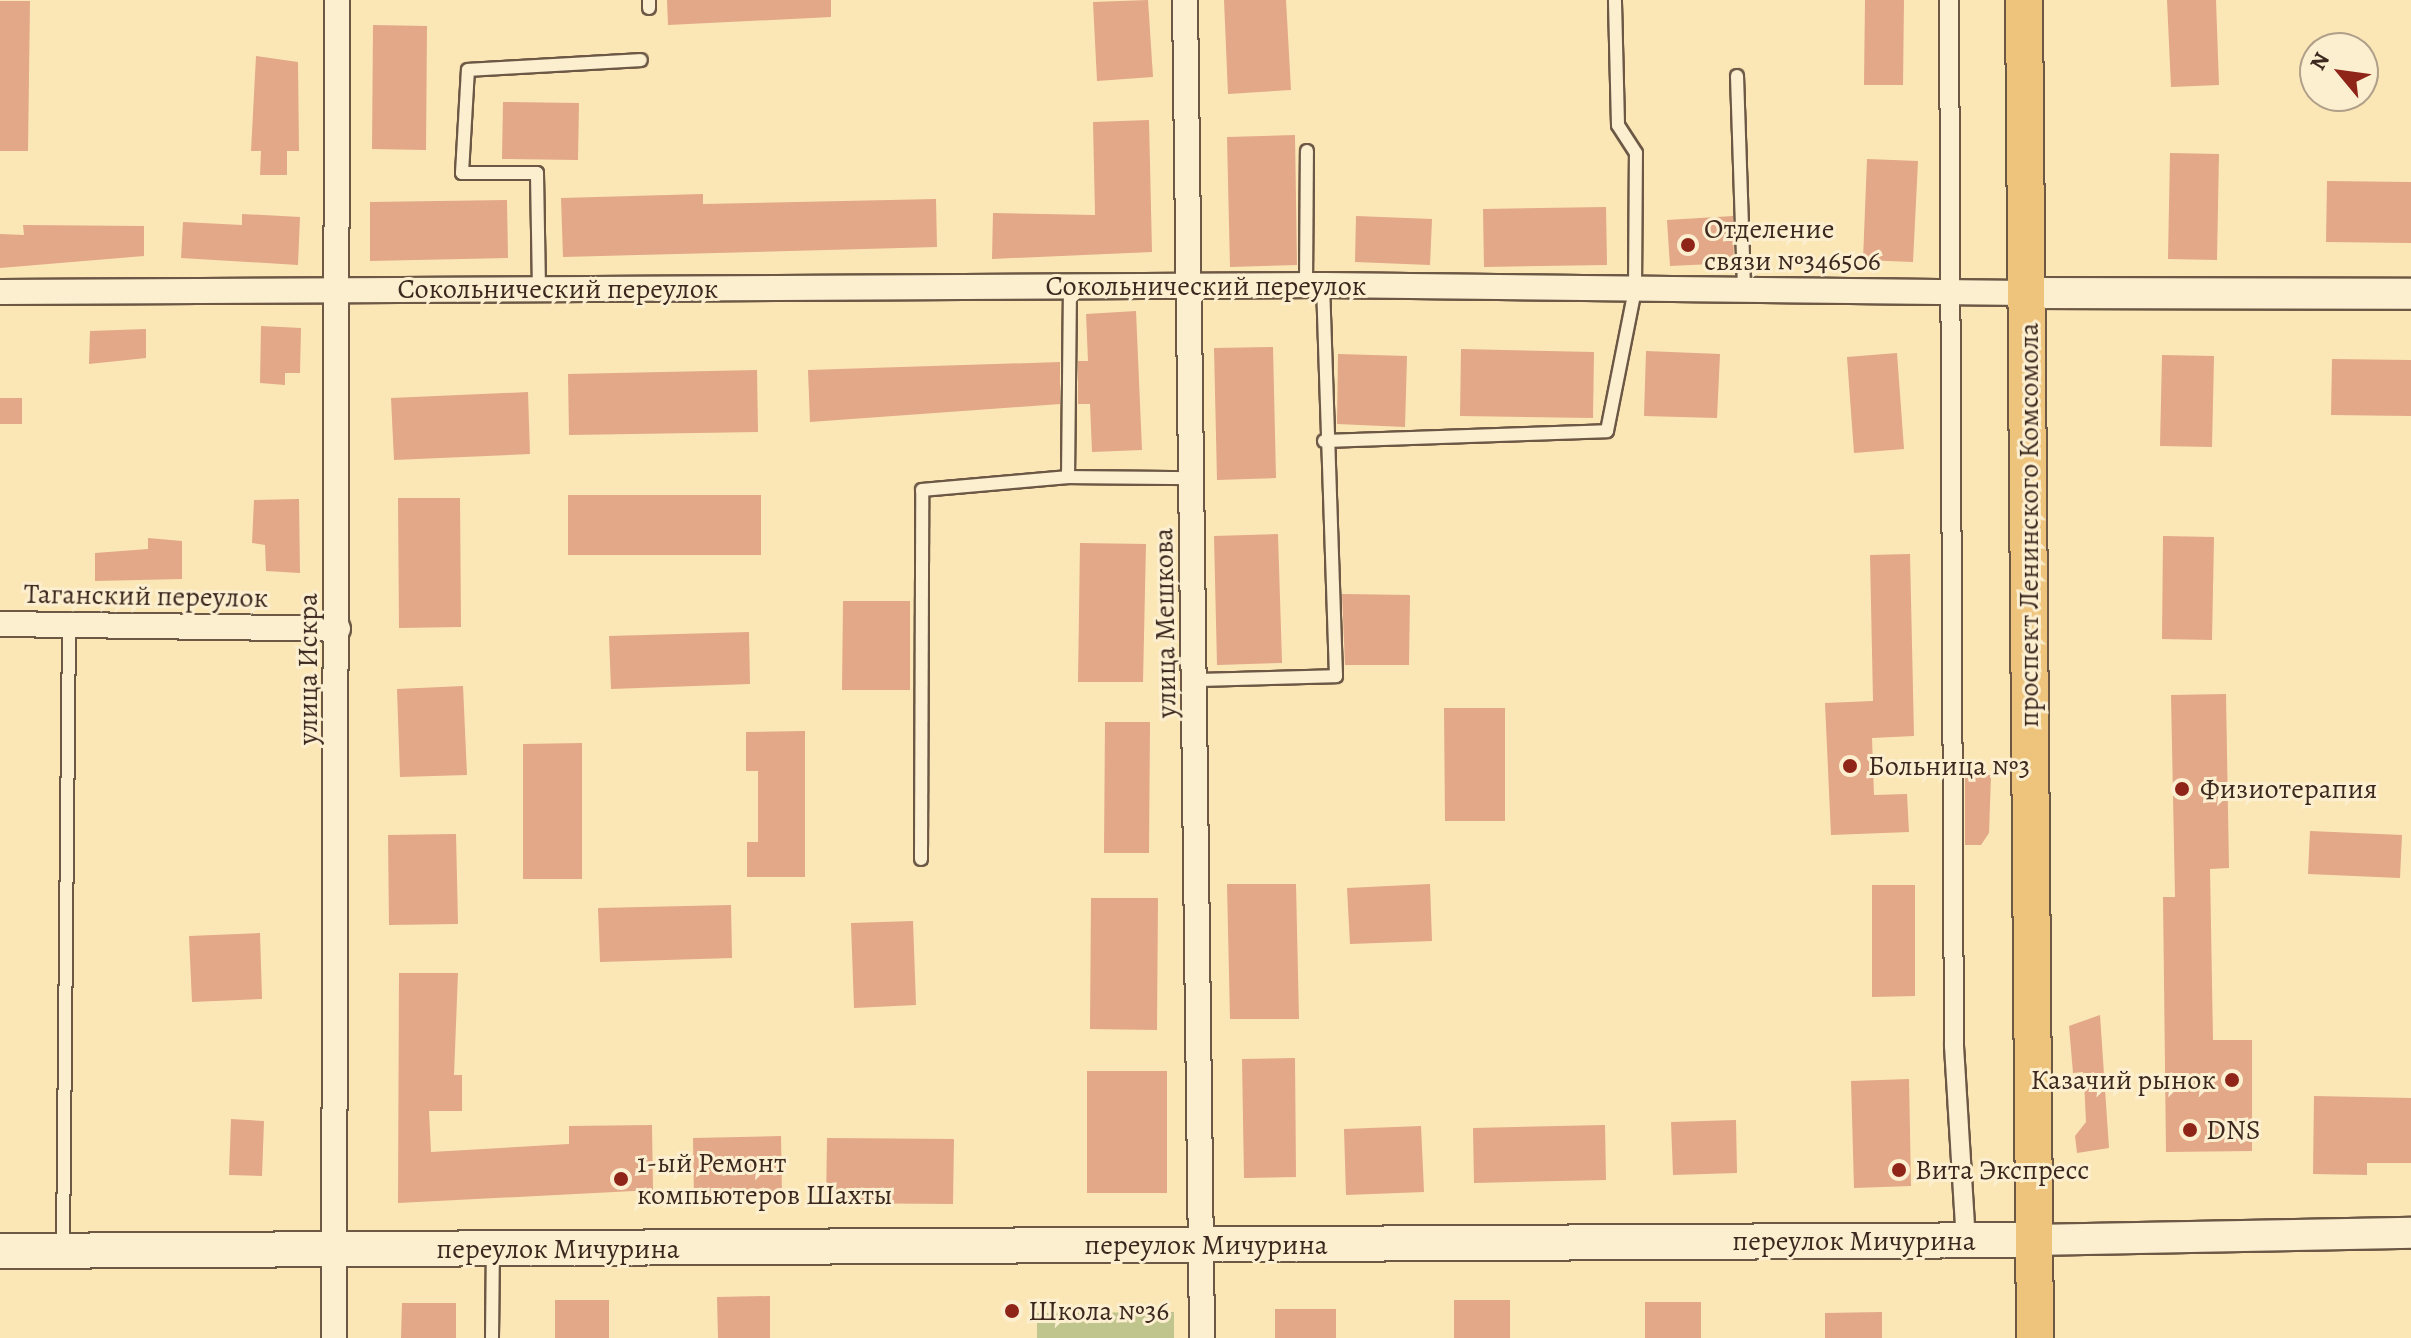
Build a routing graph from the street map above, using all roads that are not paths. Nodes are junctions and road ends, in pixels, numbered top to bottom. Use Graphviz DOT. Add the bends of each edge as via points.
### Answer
graph roads {
  1 [pos="337,0"];
  2 [pos="1185,0"];
  3 [pos="1615,0"];
  4 [pos="1949,0"];
  5 [pos="2024,0"];
  6 [pos="641,60"];
  7 [pos="1737,76"];
  8 [pos="1307,151"];
  9 [pos="1314,285"];
  10 [pos="1191,286"];
  11 [pos="1070,287"];
  12 [pos="539,289"];
  13 [pos="341,290"];
  14 [pos="1635,290"];
  15 [pos="1744,291"];
  16 [pos="0,292"];
  17 [pos="2027,293"];
  18 [pos="1952,294"];
  19 [pos="2411,294"];
  20 [pos="1324,441"];
  21 [pos="1068,477"];
  22 [pos="1193,478"];
  23 [pos="0,624"];
  24 [pos="69,624"];
  25 [pos="338,629"];
  26 [pos="1196,680"];
  27 [pos="921,859"];
  28 [pos="2411,1233"];
  29 [pos="1966,1240"];
  30 [pos="2035,1240"];
  31 [pos="1203,1245"];
  32 [pos="493,1249"];
  33 [pos="333,1250"];
  34 [pos="0,1251"];
  35 [pos="63,1251"];
  36 [pos="334,1338"];
  37 [pos="492,1338"];
  38 [pos="1202,1338"];
  39 [pos="2035,1338"];
  1 -- 13 [label="street, улица Искра"];
  2 -- 10 [label="street, улица Мешкова"];
  3 -- 14 [label="lane" via="1618,125 1636,153"];
  4 -- 18 [label="street"];
  5 -- 17 [label="main road, проспект Ленинского Комсомола"];
  6 -- 12 [label="lane" via="468,70 462,173 537,173"];
  7 -- 15 [label="lane"];
  8 -- 9 [label="lane"];
  9 -- 10 [label="street, Сокольнический переулок"];
  9 -- 14 [label="street, Сокольнический переулок"];
  9 -- 20 [label="lane"];
  10 -- 11 [label="street, Сокольнический переулок"];
  10 -- 22 [label="street, улица Мешкова"];
  11 -- 12 [label="street, Сокольнический переулок"];
  11 -- 21 [label="lane"];
  12 -- 13 [label="street, Сокольнический переулок"];
  13 -- 16 [label="street, Сокольнический переулок"];
  13 -- 25 [label="street, улица Искра"];
  14 -- 15 [label="street, Сокольнический переулок"];
  14 -- 20 [label="lane" via="1607,431"];
  15 -- 18 [label="street, Сокольнический переулок"];
  17 -- 18 [label="street, Сокольнический переулок"];
  17 -- 19 [label="street, Сокольнический переулок"];
  17 -- 30 [label="main road, проспект Ленинского Комсомола"];
  18 -- 29 [label="street" via="1954,1046"];
  20 -- 26 [label="lane" via="1336,676"];
  21 -- 22 [label="lane"];
  21 -- 27 [label="lane" via="922,490"];
  22 -- 26 [label="street, улица Мешкова"];
  23 -- 24 [label="street, Таганский переулок"];
  24 -- 25 [label="street, Таганский переулок"];
  24 -- 35 [label="lane"];
  25 -- 33 [label="street, улица Искра"];
  26 -- 31 [label="street, улица Мешкова"];
  28 -- 30 [label="street, переулок Мичурина"];
  29 -- 30 [label="main road, переулок Мичурина"];
  29 -- 31 [label="main road, переулок Мичурина"];
  30 -- 39 [label="main road, проспект Ленинского Комсомола"];
  31 -- 32 [label="main road, переулок Мичурина"];
  31 -- 38 [label="street, улица Мешкова"];
  32 -- 33 [label="main road, переулок Мичурина"];
  32 -- 37 [label="lane"];
  33 -- 35 [label="main road, переулок Мичурина"];
  33 -- 36 [label="street, улица Искра"];
  34 -- 35 [label="main road, переулок Мичурина"];
}
